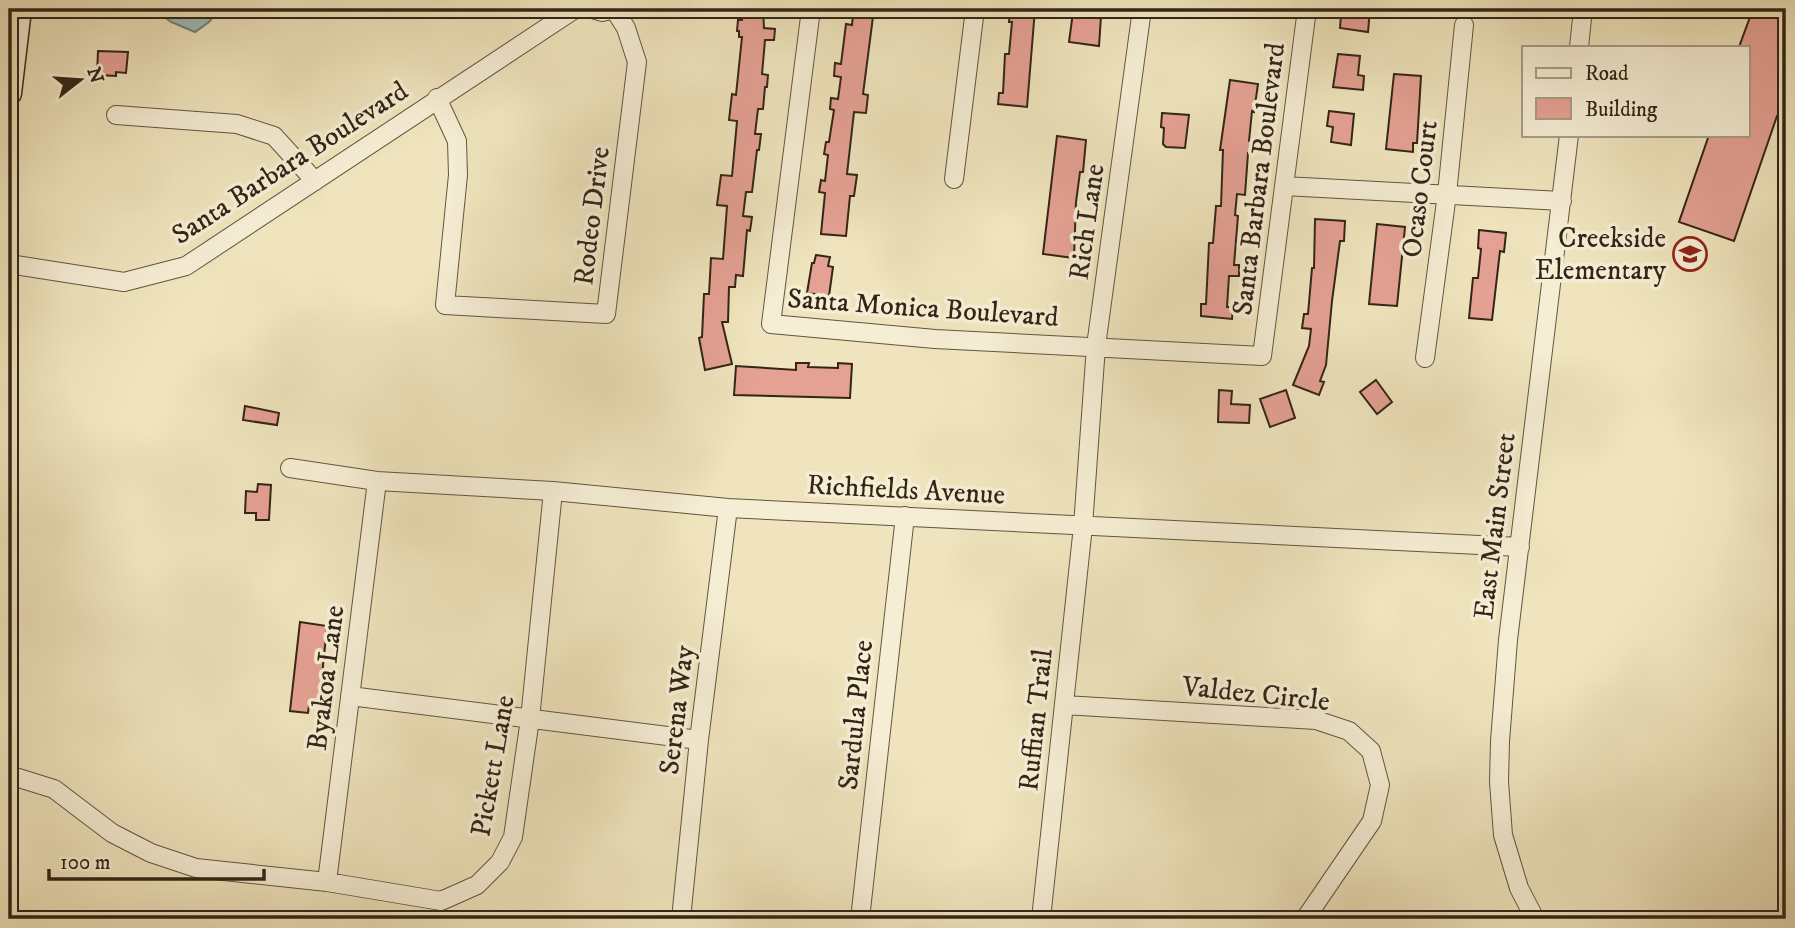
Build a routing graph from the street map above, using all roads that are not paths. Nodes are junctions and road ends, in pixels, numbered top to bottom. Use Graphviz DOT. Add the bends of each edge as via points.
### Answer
graph roads {
  1 [pos="19,9"];
  2 [pos="575,9"];
  3 [pos="592,9"];
  4 [pos="615,9"];
  5 [pos="811,9"];
  6 [pos="975,9"];
  7 [pos="1142,9"];
  8 [pos="1307,9"];
  9 [pos="1583,9"];
  10 [pos="1464,25"];
  11 [pos="1579,46"];
  12 [pos="9,93"];
  13 [pos="437,98"];
  14 [pos="116,115"];
  15 [pos="1569,136"];
  16 [pos="954,179"];
  17 [pos="315,181"];
  18 [pos="1284,186"];
  19 [pos="1447,194"];
  20 [pos="1562,201"];
  21 [pos="9,264"];
  22 [pos="1096,346"];
  23 [pos="1262,356"];
  24 [pos="1425,358"];
  25 [pos="290,468"];
  26 [pos="377,481"];
  27 [pos="553,491"];
  28 [pos="728,508"];
  29 [pos="905,516"];
  30 [pos="1083,526"];
  31 [pos="1520,547"];
  32 [pos="350,696"];
  33 [pos="1064,705"];
  34 [pos="530,719"];
  35 [pos="699,740"];
  36 [pos="9,775"];
  37 [pos="327,882"];
  38 [pos="681,919"];
  39 [pos="860,919"];
  40 [pos="1041,919"];
  41 [pos="1305,919"];
  42 [pos="1535,919"];
  1 -- 12 [label="street"];
  2 -- 13 [label="street, Santa Barbara Boulevard"];
  3 -- 4 [label="street"];
  4 -- 13 [label="street, Rodeo Drive" via="638,62 606,314 445,305 457,141"];
  5 -- 22 [label="street, Santa Monica Boulevard" via="771,324 935,339"];
  6 -- 16 [label="street"];
  7 -- 22 [label="street, Rich Lane"];
  8 -- 18 [label="street, Santa Barbara Boulevard"];
  9 -- 11 [label="street"];
  10 -- 19 [label="street, Ocaso Court"];
  13 -- 17 [label="street, Santa Barbara Boulevard"];
  14 -- 17 [label="street" via="237,124 274,136"];
  15 -- 20 [label="street, East Main Street"];
  17 -- 21 [label="street, Santa Barbara Boulevard" via="186,266 124,282"];
  18 -- 19 [label="street"];
  18 -- 23 [label="street, Santa Barbara Boulevard"];
  19 -- 20 [label="street"];
  19 -- 24 [label="street, Ocaso Court"];
  20 -- 31 [label="street, East Main Street"];
  22 -- 23 [label="street, Santa Monica Boulevard"];
  22 -- 30 [label="street, Rich Lane"];
  25 -- 26 [label="street, Richfields Avenue"];
  26 -- 27 [label="street, Richfields Avenue"];
  26 -- 32 [label="street, Byakoa Lane"];
  27 -- 28 [label="street, Richfields Avenue"];
  27 -- 34 [label="street, Pickett Lane"];
  28 -- 29 [label="street, Richfields Avenue"];
  28 -- 35 [label="street, Serena Way"];
  29 -- 30 [label="street, Richfields Avenue"];
  29 -- 39 [label="street, Sardula Place"];
  30 -- 31 [label="street, Richfields Avenue"];
  30 -- 33 [label="street, Ruffian Trail"];
  31 -- 42 [label="street, East Main Street" via="1503,695 1500,810 1513,870"];
  32 -- 34 [label="street"];
  32 -- 37 [label="street, Byakoa Lane"];
  33 -- 40 [label="street, Ruffian Trail"];
  33 -- 41 [label="street, Valdez Circle" via="1317,720 1349,731 1364,744 1371,751 1380,785 1373,821"];
  34 -- 35 [label="street"];
  34 -- 37 [label="street, Pickett Lane" via="513,837 500,862 477,885 441,901"];
  35 -- 38 [label="street, Serena Way"];
  36 -- 37 [label="street, Pickett Lane" via="54,789 112,833 150,853 196,868"];
}
